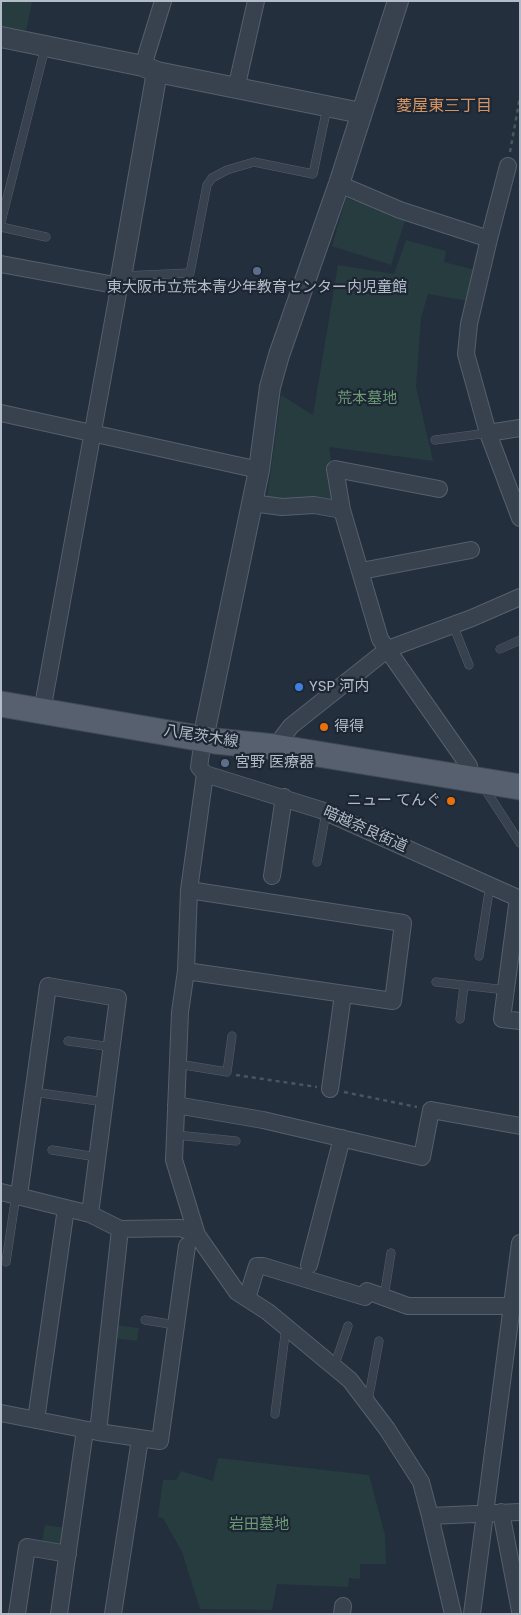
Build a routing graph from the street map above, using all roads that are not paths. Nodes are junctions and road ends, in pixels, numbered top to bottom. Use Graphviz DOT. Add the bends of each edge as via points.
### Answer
graph roads {
  1 [pos="163,1"];
  2 [pos="256,1"];
  3 [pos="398,1"];
  4 [pos="1,37"];
  5 [pos="46,46"];
  6 [pos="150,69"];
  7 [pos="236,89"];
  8 [pos="327,106"];
  9 [pos="361,113"];
  10 [pos="508,166"];
  11 [pos="339,184"];
  12 [pos="1,222"];
  13 [pos="1,228"];
  14 [pos="46,237"];
  15 [pos="490,238"];
  16 [pos="1,264"];
  17 [pos="121,281"];
  18 [pos="1,413"];
  19 [pos="520,428"];
  20 [pos="94,432"];
  21 [pos="488,433"];
  22 [pos="435,440"];
  23 [pos="259,470"];
  24 [pos="439,489"];
  25 [pos="252,503"];
  26 [pos="342,510"];
  27 [pos="520,518"];
  28 [pos="471,550"];
  29 [pos="361,571"];
  30 [pos="520,597"];
  31 [pos="452,625"];
  32 [pos="520,640"];
  33 [pos="388,649"];
  34 [pos="500,649"];
  35 [pos="470,666"];
  36 [pos="1,704"];
  37 [pos="42,711"];
  38 [pos="203,739"];
  39 [pos="275,746"];
  40 [pos="205,774"];
  41 [pos="474,780"];
  42 [pos="520,787"];
  43 [pos="284,797"];
  44 [pos="326,813"];
  45 [pos="520,843"];
  46 [pos="317,862"];
  47 [pos="272,876"];
  48 [pos="490,885"];
  49 [pos="189,890"];
  50 [pos="519,898"];
  51 [pos="479,956"];
  52 [pos="186,971"];
  53 [pos="436,982"];
  54 [pos="464,985"];
  55 [pos="506,990"];
  56 [pos="343,994"];
  57 [pos="460,1018"];
  58 [pos="520,1021"];
  59 [pos="232,1036"];
  60 [pos="68,1041"];
  61 [pos="112,1047"];
  62 [pos="178,1064"];
  63 [pos="330,1089"];
  64 [pos="34,1092"];
  65 [pos="105,1102"];
  66 [pos="176,1105"];
  67 [pos="520,1126"];
  68 [pos="176,1135"];
  69 [pos="342,1138"];
  70 [pos="236,1141"];
  71 [pos="52,1150"];
  72 [pos="97,1157"];
  73 [pos="12,1193"];
  74 [pos="66,1208"];
  75 [pos="90,1214"];
  76 [pos="120,1229"];
  77 [pos="192,1241"];
  78 [pos="520,1243"];
  79 [pos="391,1253"];
  80 [pos="6,1262"];
  81 [pos="309,1266"];
  82 [pos="384,1297"];
  83 [pos="247,1298"];
  84 [pos="516,1306"];
  85 [pos="144,1320"];
  86 [pos="176,1325"];
  87 [pos="348,1326"];
  88 [pos="286,1327"];
  89 [pos="378,1341"];
  90 [pos="334,1367"];
  91 [pos="367,1403"];
  92 [pos="1,1413"];
  93 [pos="275,1414"];
  94 [pos="36,1420"];
  95 [pos="92,1431"];
  96 [pos="140,1439"];
  97 [pos="493,1512"];
  98 [pos="520,1512"];
  99 [pos="430,1516"];
  100 [pos="68,1554"];
  101 [pos="520,1611"];
  102 [pos="16,1614"];
  103 [pos="59,1614"];
  104 [pos="113,1614"];
  105 [pos="453,1614"];
  106 [pos="472,1614"];
  1 -- 6 [label="street"];
  2 -- 7 [label="street"];
  3 -- 9 [label="street"];
  4 -- 5 [label="street"];
  5 -- 6 [label="street"];
  5 -- 12 [label="lane"];
  6 -- 7 [label="street"];
  6 -- 17 [label="street"];
  7 -- 8 [label="street"];
  8 -- 9 [label="street"];
  8 -- 17 [label="lane" via="313,174 254,162 212,178 207,185 190,273"];
  9 -- 11 [label="street"];
  10 -- 15 [label="street"];
  11 -- 15 [label="street" via="400,210"];
  11 -- 23 [label="street" via="276,363"];
  13 -- 14 [label="lane"];
  15 -- 21 [label="street" via="469,324 466,354"];
  16 -- 17 [label="street"];
  17 -- 20 [label="street"];
  18 -- 20 [label="street"];
  19 -- 21 [label="street"];
  20 -- 23 [label="street"];
  20 -- 37 [label="street"];
  21 -- 22 [label="lane"];
  21 -- 27 [label="street"];
  23 -- 25 [label="street"];
  24 -- 26 [label="street" via="336,469"];
  25 -- 26 [label="street" via="282,507 314,505"];
  25 -- 38 [label="street"];
  26 -- 29 [label="street"];
  28 -- 29 [label="street"];
  29 -- 33 [label="street" via="380,639"];
  30 -- 31 [label="street"];
  31 -- 33 [label="street"];
  31 -- 35 [label="lane"];
  32 -- 34 [label="lane"];
  33 -- 39 [label="street" via="291,726"];
  33 -- 41 [label="street" via="469,766"];
  36 -- 37 [label="main road, 八尾茨木線"];
  37 -- 38 [label="main road, 八尾茨木線"];
  38 -- 39 [label="main road, 八尾茨木線"];
  38 -- 40 [label="street" via="199,767"];
  39 -- 41 [label="main road, 八尾茨木線"];
  40 -- 43 [label="street, 暗越奈良街道"];
  40 -- 49 [label="street"];
  41 -- 42 [label="main road, 八尾茨木線"];
  41 -- 45 [label="lane"];
  43 -- 44 [label="street, 暗越奈良街道"];
  43 -- 47 [label="street"];
  44 -- 46 [label="lane"];
  44 -- 48 [label="street, 暗越奈良街道"];
  48 -- 50 [label="street, 暗越奈良街道"];
  48 -- 51 [label="lane"];
  49 -- 52 [label="street"];
  49 -- 56 [label="street" via="403,923 393,1001"];
  50 -- 55 [label="street"];
  52 -- 56 [label="street"];
  52 -- 62 [label="street"];
  53 -- 54 [label="lane"];
  54 -- 55 [label="lane"];
  54 -- 57 [label="lane"];
  55 -- 58 [label="street" via="502,1019"];
  56 -- 63 [label="street"];
  59 -- 62 [label="lane" via="227,1072"];
  60 -- 61 [label="lane"];
  61 -- 64 [label="street" via="118,998 48,986"];
  61 -- 65 [label="street"];
  62 -- 66 [label="street"];
  64 -- 65 [label="lane"];
  64 -- 73 [label="street"];
  65 -- 72 [label="street"];
  66 -- 68 [label="street"];
  66 -- 69 [label="street"];
  67 -- 69 [label="street" via="430,1110 422,1157"];
  68 -- 70 [label="lane"];
  68 -- 77 [label="street" via="174,1160"];
  69 -- 81 [label="street"];
  71 -- 72 [label="lane"];
  72 -- 75 [label="street"];
  73 -- 74 [label="street"];
  73 -- 80 [label="lane"];
  74 -- 75 [label="street"];
  74 -- 94 [label="street"];
  75 -- 76 [label="street"];
  76 -- 77 [label="street" via="181,1228"];
  76 -- 95 [label="street"];
  77 -- 83 [label="street"];
  77 -- 86 [label="street"];
  78 -- 84 [label="street"];
  79 -- 82 [label="lane"];
  82 -- 83 [label="street" via="367,1291 365,1297 257,1266"];
  82 -- 84 [label="street" via="408,1306"];
  83 -- 88 [label="street"];
  84 -- 97 [label="street"];
  85 -- 86 [label="lane"];
  86 -- 96 [label="street" via="160,1440"];
  87 -- 90 [label="lane"];
  88 -- 90 [label="street"];
  88 -- 93 [label="lane"];
  89 -- 91 [label="lane"];
  90 -- 91 [label="street" via="350,1380"];
  91 -- 99 [label="street" via="421,1482"];
  92 -- 94 [label="street"];
  94 -- 95 [label="street"];
  95 -- 96 [label="street"];
  95 -- 100 [label="street"];
  96 -- 104 [label="street"];
  97 -- 98 [label="street"];
  97 -- 99 [label="street"];
  97 -- 101 [label="street"];
  97 -- 106 [label="street"];
  99 -- 105 [label="street"];
  100 -- 102 [label="street" via="27,1547"];
  100 -- 103 [label="street"];
}
